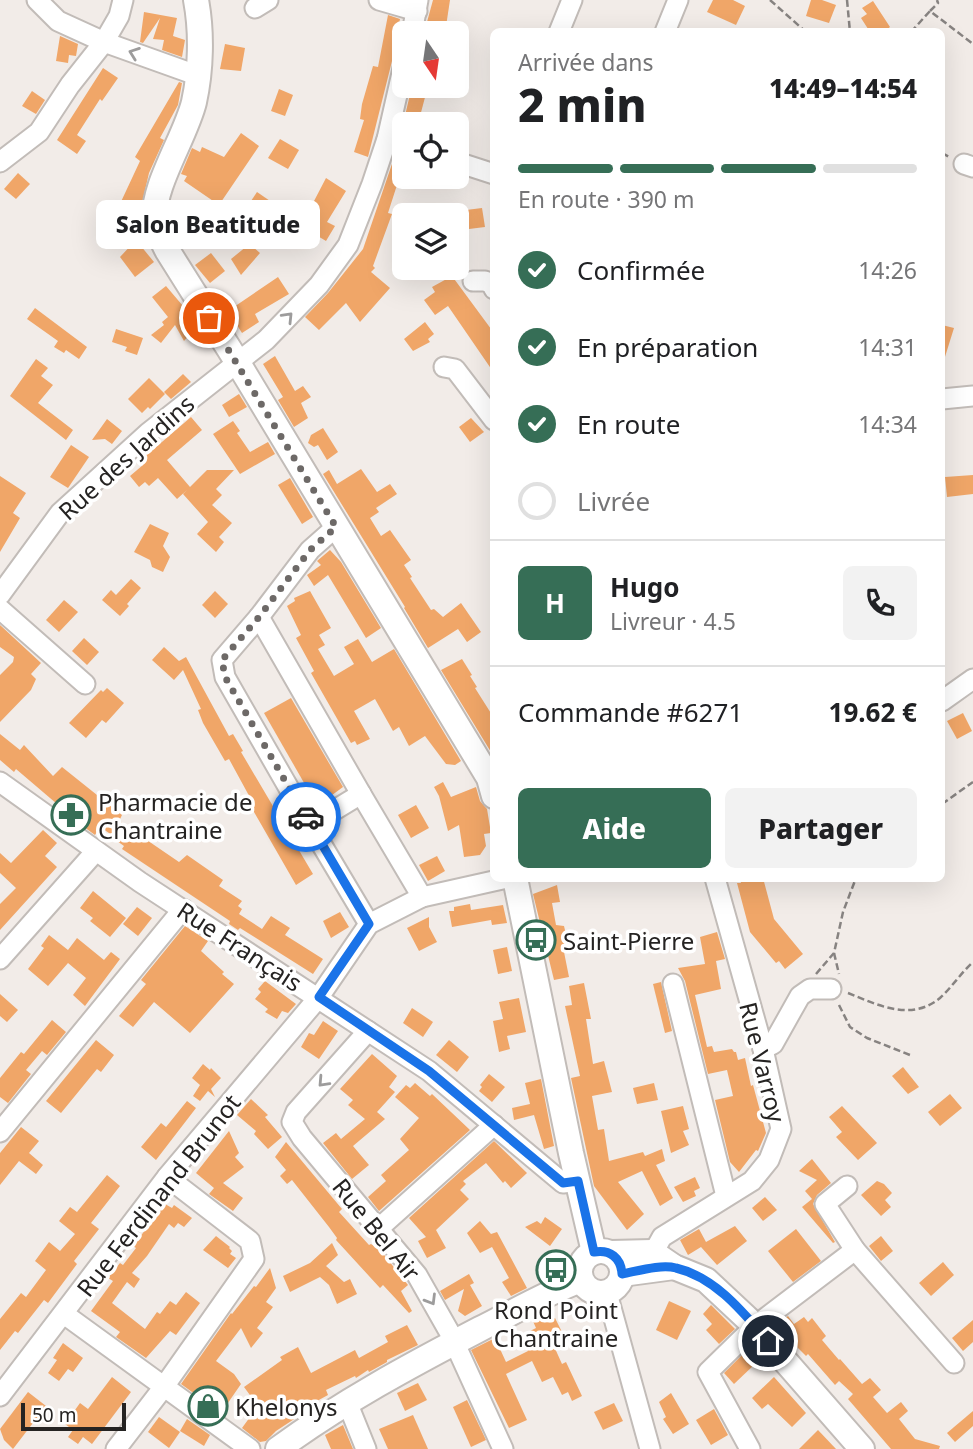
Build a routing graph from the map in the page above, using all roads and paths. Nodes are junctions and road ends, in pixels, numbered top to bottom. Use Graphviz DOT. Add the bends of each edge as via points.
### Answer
graph roads {
  1 [pos="37,0"];
  2 [pos="123,0"];
  3 [pos="196,0"];
  4 [pos="379,0"];
  5 [pos="572,0"];
  6 [pos="678,0"];
  7 [pos="770,0"];
  8 [pos="847,0"];
  9 [pos="937,0"];
  10 [pos="418,6"];
  11 [pos="930,11"];
  12 [pos="561,28"];
  13 [pos="666,28"];
  14 [pos="802,28"];
  15 [pos="850,28"];
  16 [pos="915,28"];
  17 [pos="104,42"];
  18 [pos="973,44"];
  19 [pos="199,76"];
  20 [pos="392,149"];
  21 [pos="0,162"];
  22 [pos="469,166"];
  23 [pos="490,173"];
  24 [pos="473,281"];
  25 [pos="490,283"];
  26 [pos="238,363"];
  27 [pos="444,367"];
  28 [pos="973,396"];
  29 [pos="945,399"];
  30 [pos="490,415"];
  31 [pos="336,527"];
  32 [pos="0,595"];
  33 [pos="0,609"];
  34 [pos="259,617"];
  35 [pos="973,679"];
  36 [pos="85,684"];
  37 [pos="945,699"];
  38 [pos="490,782"];
  39 [pos="973,782"];
  40 [pos="2,788"];
  41 [pos="361,794"];
  42 [pos="945,802"];
  43 [pos="310,825"];
  44 [pos="96,851"];
  45 [pos="490,882"];
  46 [pos="516,882"];
  47 [pos="716,882"];
  48 [pos="854,882"];
  49 [pos="422,897"];
  50 [pos="183,909"];
  51 [pos="369,924"];
  52 [pos="834,953"];
  53 [pos="0,959"];
  54 [pos="973,962"];
  55 [pos="673,984"];
  56 [pos="836,985"];
  57 [pos="800,996"];
  58 [pos="319,997"];
  59 [pos="368,1031"];
  60 [pos="763,1049"];
  61 [pos="910,1055"];
  62 [pos="494,1125"];
  63 [pos="0,1132"];
  64 [pos="167,1177"];
  65 [pos="578,1181"];
  66 [pos="847,1186"];
  67 [pos="726,1196"];
  68 [pos="378,1229"];
  69 [pos="855,1250"];
  70 [pos="622,1266"];
  71 [pos="64,1314"];
  72 [pos="755,1326"];
  73 [pos="454,1342"];
  74 [pos="954,1363"];
  75 [pos="163,1388"];
  76 [pos="0,1396"];
  77 [pos="347,1402"];
  78 [pos="116,1449"];
  79 [pos="250,1449"];
  80 [pos="278,1449"];
  81 [pos="366,1449"];
  82 [pos="503,1449"];
  83 [pos="650,1449"];
  84 [pos="750,1449"];
  85 [pos="862,1449"];
  1 -- 17 [label="street" via="58,21"];
  2 -- 17 [label="street"];
  3 -- 19 [label="main road"];
  4 -- 10 [label="street"];
  5 -- 12 [label="street"];
  6 -- 13 [label="street"];
  7 -- 14 [label="path"];
  8 -- 15 [label="path"];
  9 -- 11 [label="path"];
  11 -- 16 [label="path"];
  11 -- 18 [label="path"];
  19 -- 17 [label="street, one-way"];
  17 -- 21 [label="street" via="39,132"];
  19 -- 26 [label="main road" via="186,128 157,198 155,222 167,250"];
  26 -- 20 [label="street, Rue des Jardins, one-way" via="319,285 348,245"];
  22 -- 23 [label="street"];
  24 -- 25 [label="street"];
  26 -- 31 [label="main road"];
  26 -- 32 [label="street, Rue des Jardins" via="148,433 60,513"];
  27 -- 30 [label="street" via="455,369"];
  28 -- 29 [label="street"];
  31 -- 34 [label="street" via="310,550"];
  31 -- 38 [label="main road"];
  33 -- 36 [label="street"];
  34 -- 41 [label="street"];
  34 -- 43 [label="street" via="222,660 225,677"];
  35 -- 37 [label="street"];
  39 -- 42 [label="path"];
  40 -- 44 [label="street, Rue Français"];
  41 -- 43 [label="street"];
  41 -- 49 [label="street"];
  43 -- 51 [label="street"];
  44 -- 50 [label="street, Rue Français"];
  44 -- 53 [label="street"];
  45 -- 49 [label="street"];
  46 -- 65 [label="main road"];
  47 -- 60 [label="street, Rue Varroy"];
  48 -- 52 [label="path"];
  49 -- 51 [label="street"];
  50 -- 58 [label="street, Rue Français"];
  50 -- 63 [label="street"];
  51 -- 58 [label="street, Rue Ferdinand Brunot"];
  52 -- 56 [label="path"];
  52 -- 57 [label="path"];
  54 -- 56 [label="path" via="939,999 914,1011 888,1009"];
  55 -- 67 [label="street"];
  56 -- 57 [label="street" via="810,989"];
  56 -- 61 [label="path" via="850,1027"];
  57 -- 60 [label="street" via="773,1044"];
  58 -- 59 [label="street, Rue Français"];
  58 -- 64 [label="street, Rue Ferdinand Brunot"];
  59 -- 62 [label="street, Rue Français" via="429,1071"];
  59 -- 68 [label="street, Rue Bel Air, one-way" via="292,1122"];
  60 -- 67 [label="street, Rue Varroy" via="781,1129 778,1142 752,1181"];
  62 -- 65 [label="street, Rue Français" via="563,1183"];
  62 -- 68 [label="street"];
  64 -- 71 [label="street, Rue Ferdinand Brunot"];
  64 -- 75 [label="street" via="250,1241 254,1259"];
  65 -- 70 [label="main road"];
  66 -- 69 [label="street" via="825,1204"];
  67 -- 70 [label="street, Rue Varroy"];
  68 -- 73 [label="street, Rue Bel Air, one-way" via="416,1275"];
  69 -- 72 [label="street"];
  69 -- 74 [label="street"];
  70 -- 72 [label="main road" via="674,1267 706,1280"];
  70 -- 73 [label="main road" via="591,1291 581,1280"];
  70 -- 83 [label="street"];
  71 -- 75 [label="street"];
  71 -- 76 [label="street, Rue Ferdinand Brunot"];
  72 -- 84 [label="street" via="708,1372"];
  72 -- 85 [label="main road"];
  73 -- 77 [label="main road"];
  73 -- 82 [label="street, Rue Bel Air"];
  75 -- 78 [label="street"];
  75 -- 79 [label="street"];
  77 -- 80 [label="main road"];
  77 -- 81 [label="street"];
}
